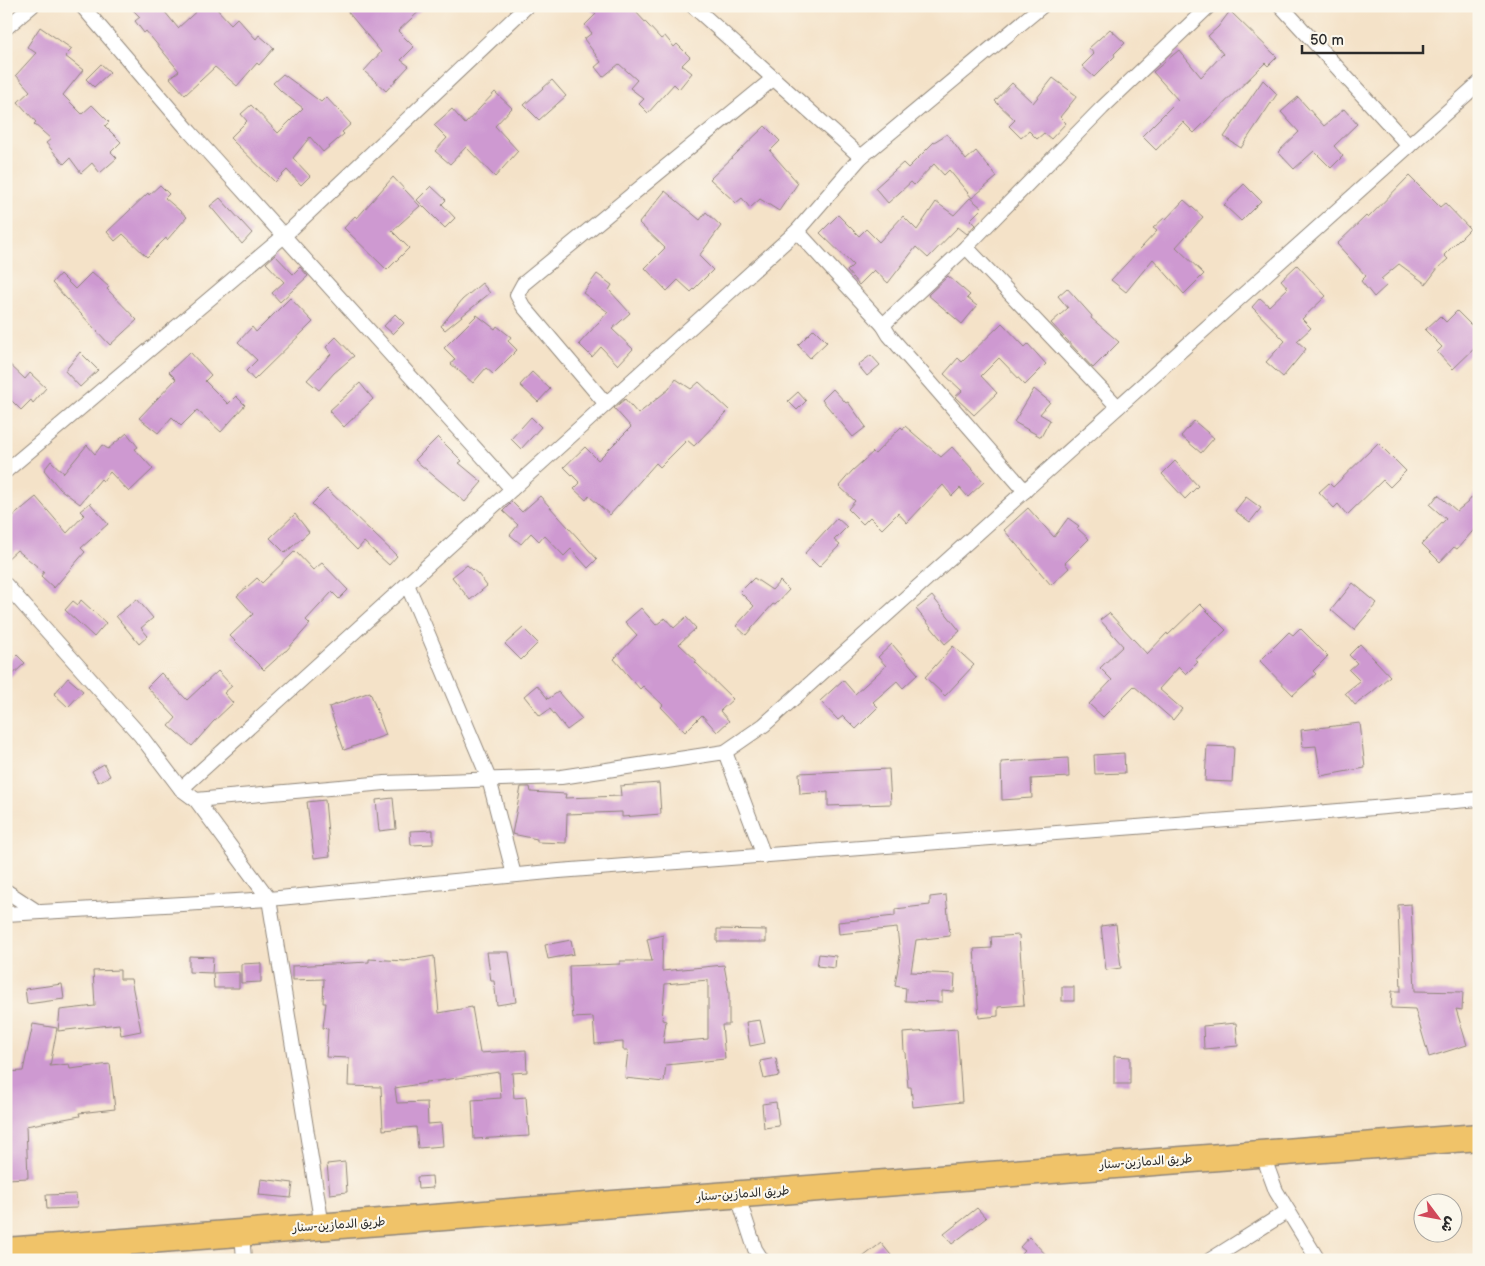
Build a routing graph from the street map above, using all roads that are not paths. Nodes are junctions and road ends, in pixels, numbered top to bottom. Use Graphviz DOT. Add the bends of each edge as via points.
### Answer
graph roads {
  1 [pos="32,6"];
  2 [pos="82,6"];
  3 [pos="527,6"];
  4 [pos="694,6"];
  5 [pos="1042,6"];
  6 [pos="1209,6"];
  7 [pos="1281,6"];
  8 [pos="6,28"];
  9 [pos="774,78"];
  10 [pos="1479,83"];
  11 [pos="1409,146"];
  12 [pos="861,157"];
  13 [pos="797,231"];
  14 [pos="284,236"];
  15 [pos="966,246"];
  16 [pos="883,325"];
  17 [pos="606,404"];
  18 [pos="1118,407"];
  19 [pos="6,471"];
  20 [pos="512,489"];
  21 [pos="1025,491"];
  22 [pos="407,584"];
  23 [pos="6,585"];
  24 [pos="726,752"];
  25 [pos="489,779"];
  26 [pos="181,789"];
  27 [pos="1479,799"];
  28 [pos="196,800"];
  29 [pos="764,856"];
  30 [pos="514,875"];
  31 [pos="6,891"];
  32 [pos="269,899"];
  33 [pos="38,912"];
  34 [pos="6,914"];
  35 [pos="1479,1137"];
  36 [pos="1262,1153"];
  37 [pos="737,1194"];
  38 [pos="1288,1212"];
  39 [pos="322,1226"];
  40 [pos="242,1232"];
  41 [pos="6,1250"];
  42 [pos="244,1260"];
  43 [pos="762,1260"];
  44 [pos="1210,1260"];
  45 [pos="1318,1260"];
  1 -- 8 [label="street"];
  2 -- 14 [label="street"];
  3 -- 14 [label="street"];
  4 -- 9 [label="street"];
  5 -- 12 [label="street"];
  6 -- 15 [label="street" via="1102,108"];
  7 -- 11 [label="street"];
  9 -- 12 [label="street"];
  9 -- 17 [label="street" via="523,284 517,295"];
  10 -- 11 [label="street"];
  11 -- 18 [label="street"];
  12 -- 13 [label="street"];
  13 -- 16 [label="street"];
  13 -- 17 [label="street"];
  14 -- 19 [label="street"];
  14 -- 20 [label="street"];
  15 -- 16 [label="street"];
  15 -- 18 [label="street"];
  16 -- 21 [label="street"];
  17 -- 20 [label="street"];
  18 -- 21 [label="street"];
  20 -- 22 [label="street"];
  21 -- 24 [label="street" via="764,726"];
  22 -- 25 [label="street"];
  22 -- 26 [label="street"];
  23 -- 26 [label="street" via="140,735"];
  24 -- 25 [label="street" via="560,777"];
  24 -- 29 [label="street"];
  25 -- 28 [label="street" via="385,782"];
  25 -- 30 [label="street"];
  26 -- 28 [label="street"];
  27 -- 29 [label="street"];
  28 -- 32 [label="street"];
  29 -- 30 [label="street"];
  30 -- 32 [label="street"];
  31 -- 33 [label="street"];
  32 -- 33 [label="street"];
  32 -- 39 [label="street"];
  33 -- 34 [label="street"];
  35 -- 36 [label="highway, طريق الدمازين-سنار"];
  36 -- 37 [label="highway, طريق الدمازين-سنار"];
  36 -- 38 [label="street" via="1276,1191"];
  37 -- 39 [label="highway, طريق الدمازين-سنار"];
  37 -- 43 [label="street"];
  38 -- 44 [label="street"];
  38 -- 45 [label="street"];
  39 -- 40 [label="highway, طريق الدمازين-سنار"];
  40 -- 41 [label="highway, طريق الدمازين-سنار"];
  40 -- 42 [label="street"];
}
